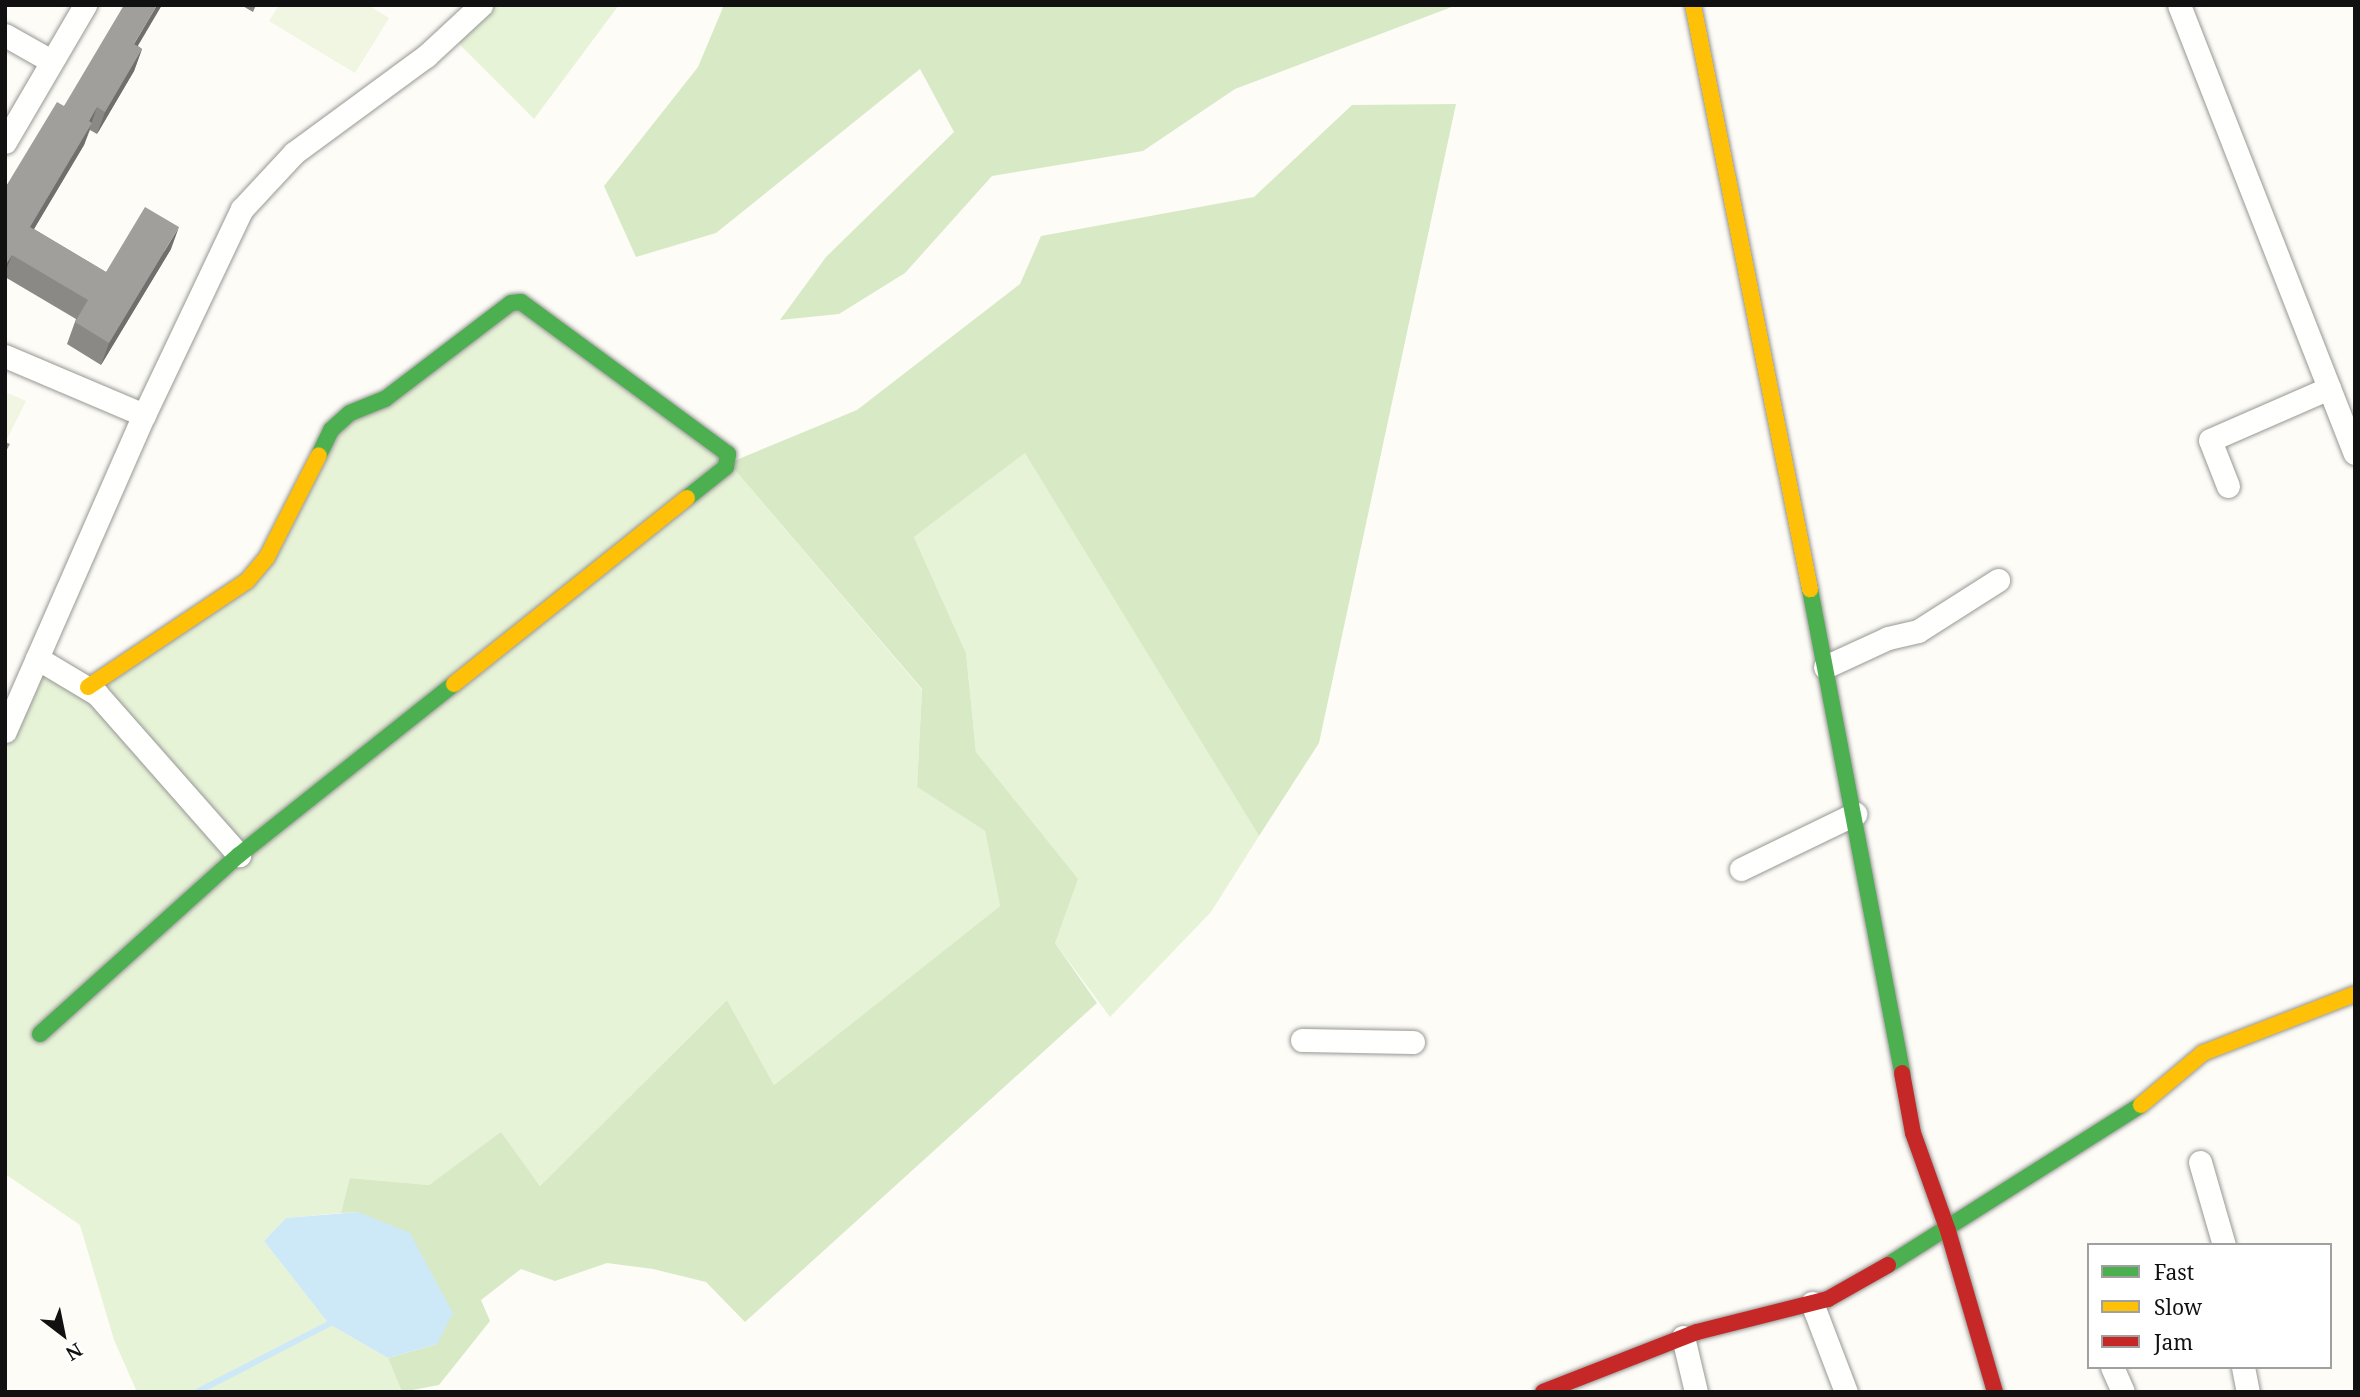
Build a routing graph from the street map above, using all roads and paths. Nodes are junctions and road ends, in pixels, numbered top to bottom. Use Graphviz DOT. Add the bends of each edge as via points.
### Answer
graph roads {
  1 [pos="85,5"];
  2 [pos="481,5"];
  3 [pos="1693,5"];
  4 [pos="2179,5"];
  5 [pos="5,35"];
  6 [pos="51,61"];
  7 [pos="5,142"];
  8 [pos="5,356"];
  9 [pos="2329,388"];
  10 [pos="144,415"];
  11 [pos="2353,445"];
  12 [pos="2228,486"];
  13 [pos="1998,580"];
  14 [pos="37,658"];
  15 [pos="1825,667"];
  16 [pos="88,687"];
  17 [pos="5,731"];
  18 [pos="1855,814"];
  19 [pos="239,855"];
  20 [pos="1741,869"];
  21 [pos="2355,994"];
  22 [pos="40,1034"];
  23 [pos="1302,1040"];
  24 [pos="1413,1042"];
  25 [pos="2200,1162"];
  26 [pos="1948,1231"];
  27 [pos="2223,1243"];
  28 [pos="1812,1303"];
  29 [pos="1683,1337"];
  30 [pos="2113,1369"];
  31 [pos="2242,1369"];
  32 [pos="1555,1390"];
  33 [pos="1696,1392"];
  34 [pos="1846,1392"];
  35 [pos="1995,1392"];
  36 [pos="2123,1392"];
  37 [pos="2248,1392"];
  1 -- 6 [label="street"];
  2 -- 10 [label="street" via="426,56 263,181 242,209"];
  3 -- 15 [label="street"];
  4 -- 9 [label="street"];
  5 -- 6 [label="street"];
  6 -- 7 [label="street"];
  8 -- 10 [label="street"];
  9 -- 11 [label="street"];
  9 -- 12 [label="street" via="2210,440"];
  10 -- 14 [label="street"];
  13 -- 15 [label="street" via="1918,631 1888,638"];
  14 -- 16 [label="street"];
  14 -- 17 [label="street"];
  15 -- 18 [label="street"];
  16 -- 19 [label="street"];
  16 -- 19 [label="street" via="247,582 267,557 331,430 350,413 385,399 511,303 521,303 728,454 729,463 709,481"];
  18 -- 20 [label="street"];
  18 -- 26 [label="street" via="1913,1133"];
  19 -- 22 [label="street"];
  21 -- 26 [label="street" via="2203,1053 2121,1121 2097,1129"];
  23 -- 24 [label="street"];
  25 -- 27 [label="street"];
  26 -- 28 [label="street" via="1828,1299"];
  26 -- 35 [label="street"];
  28 -- 29 [label="street"];
  28 -- 34 [label="street"];
  29 -- 32 [label="street"];
  29 -- 33 [label="street"];
  30 -- 36 [label="street"];
  31 -- 37 [label="street"];
}
